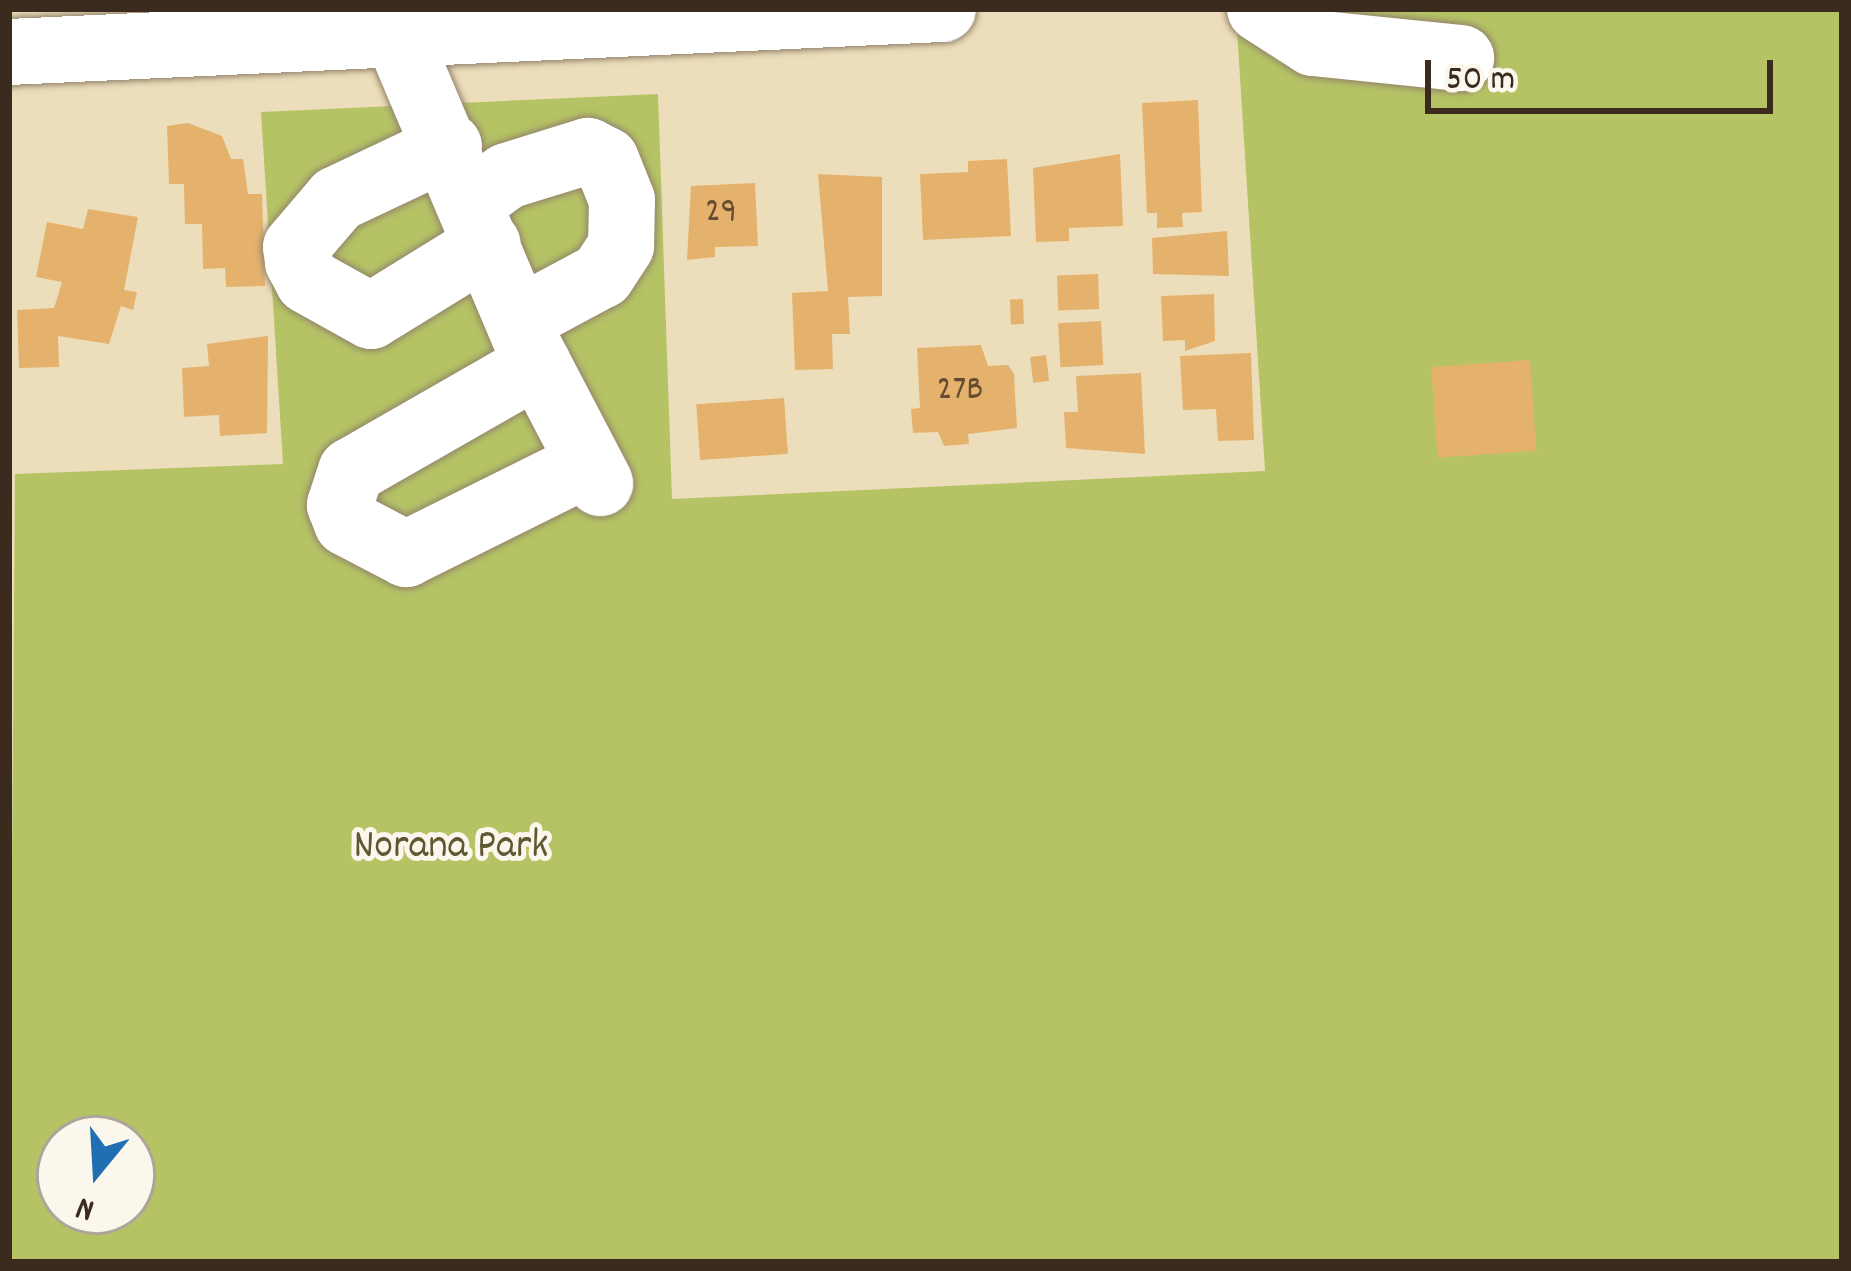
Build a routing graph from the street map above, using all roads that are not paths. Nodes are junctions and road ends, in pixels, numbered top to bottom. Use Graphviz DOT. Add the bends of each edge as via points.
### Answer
graph roads {
  1 [pos="943,9"];
  2 [pos="1260,9"];
  3 [pos="398,37"];
  4 [pos="9,52"];
  5 [pos="1461,58"];
  6 [pos="469,198"];
  7 [pos="528,342"];
  1 -- 3 [label="street"];
  2 -- 5 [label="street" via="1313,43"];
  3 -- 4 [label="street"];
  3 -- 6 [label="street"];
  6 -- 7 [label="street"];
  6 -- 7 [label="street" via="507,176 588,151 606,160 622,200 621,245 602,275"];
  7 -- 7 [label="street" via="595,473 406,554 347,523 340,505 351,471"];
}
